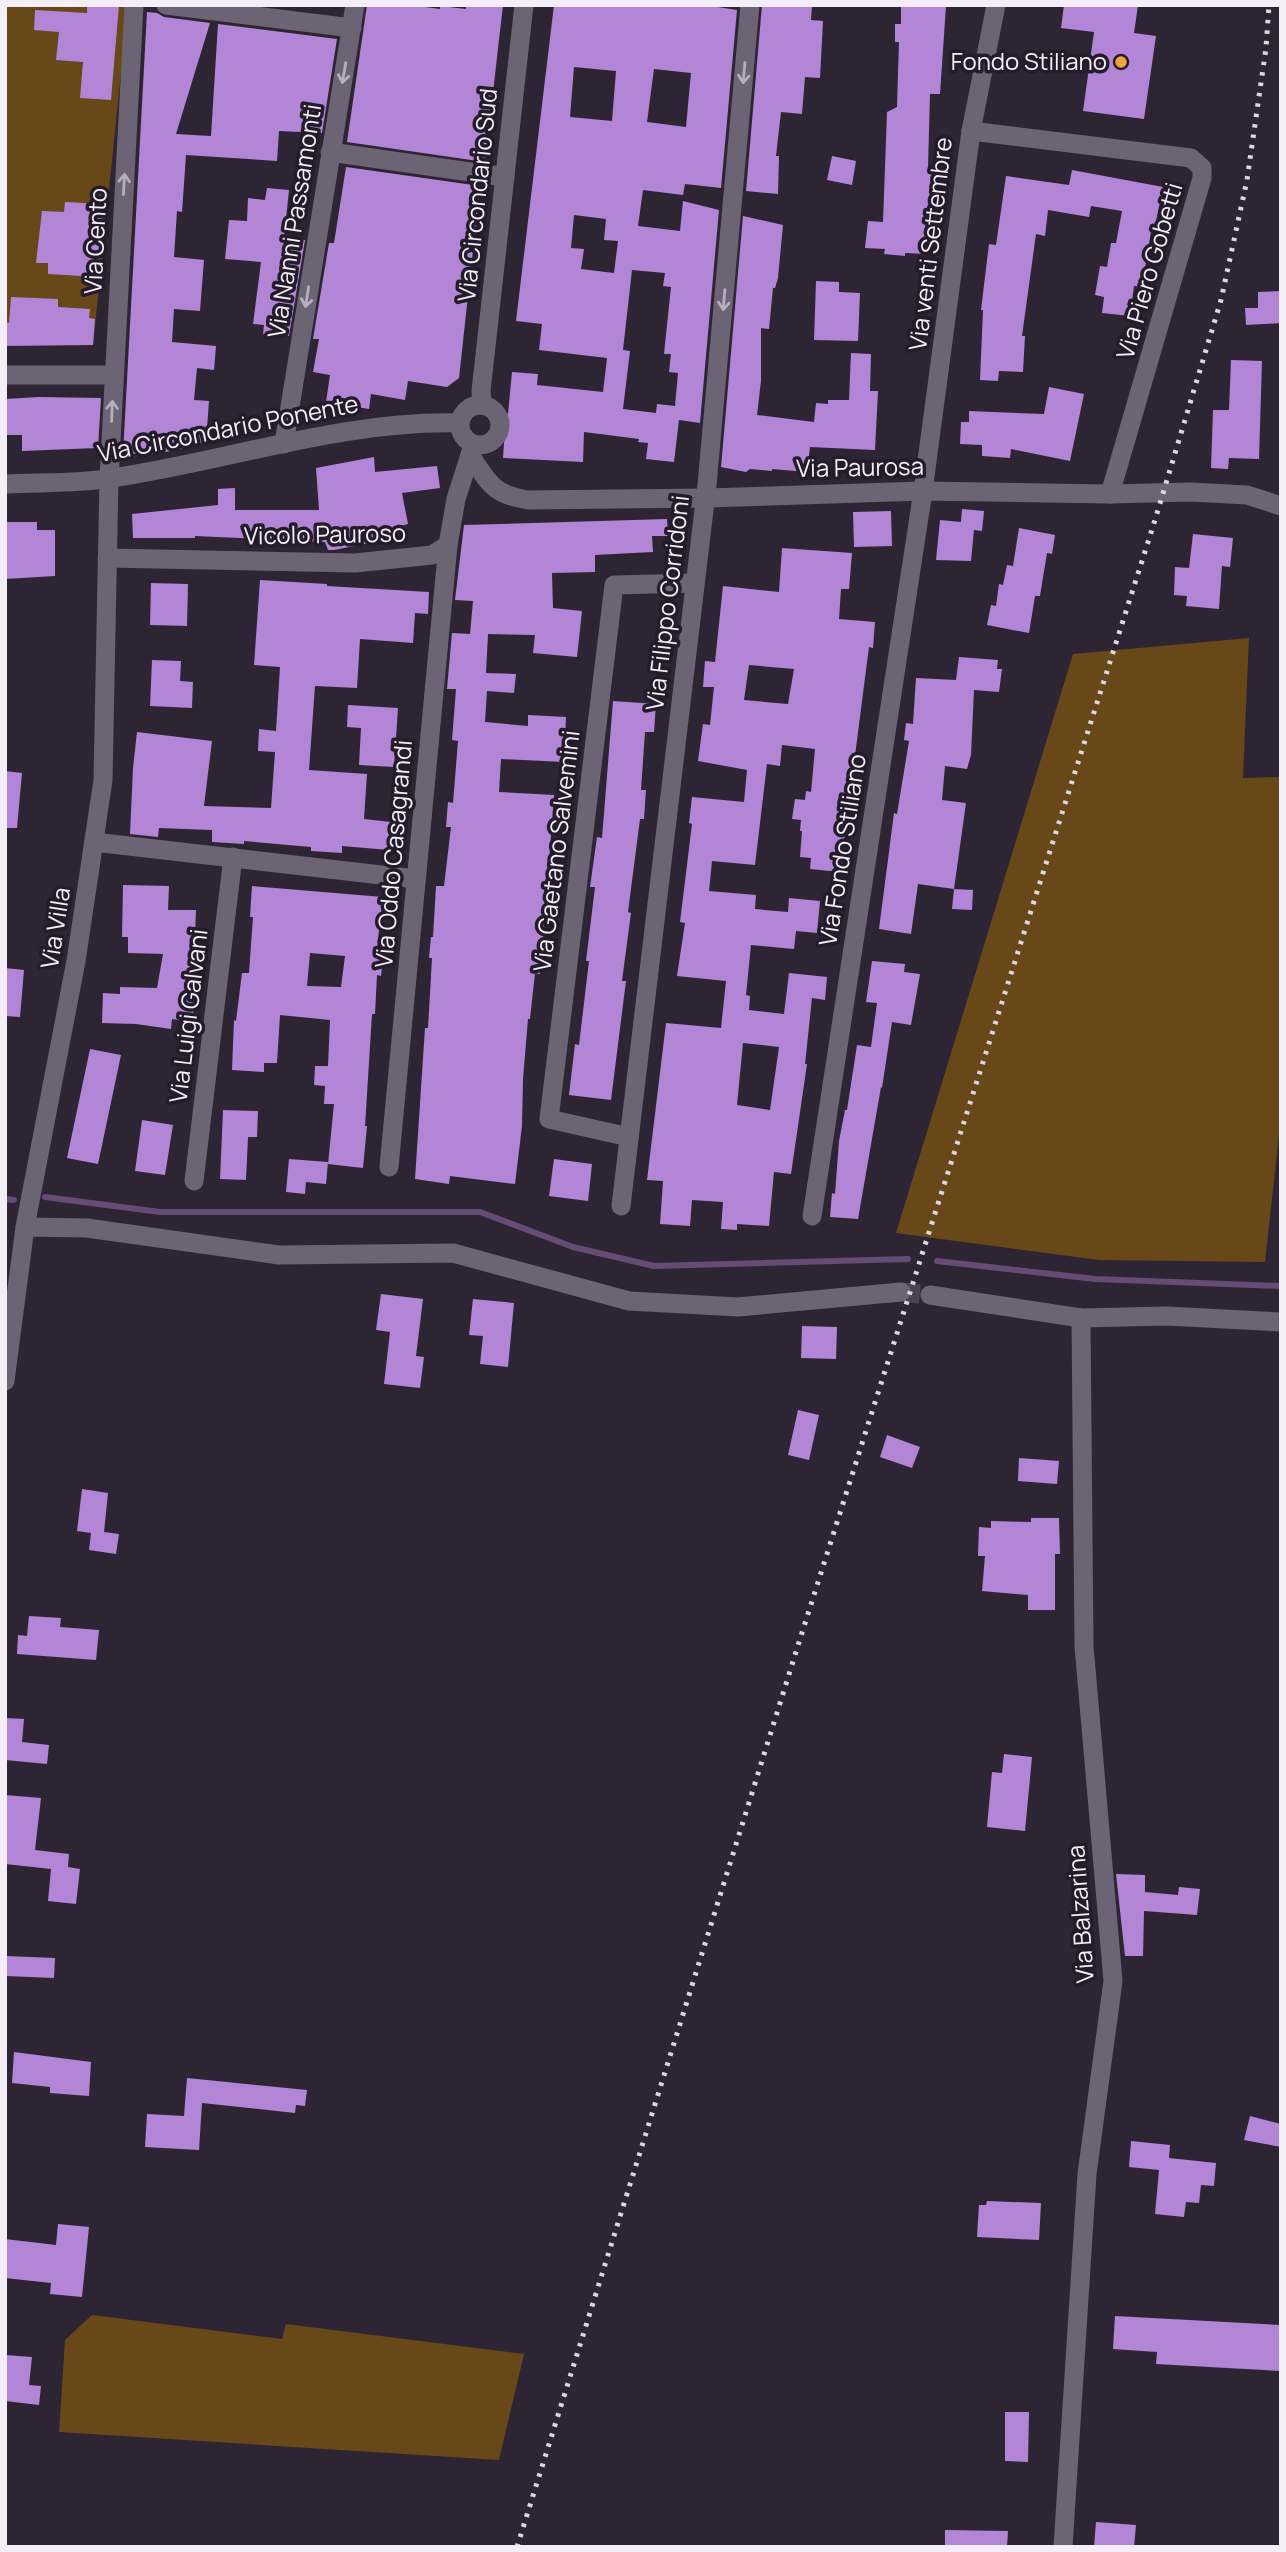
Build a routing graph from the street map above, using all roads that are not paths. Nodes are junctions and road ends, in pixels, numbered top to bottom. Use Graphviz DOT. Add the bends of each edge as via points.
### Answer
graph roads {
  1 [pos="134,5"];
  2 [pos="166,5"];
  3 [pos="355,5"];
  4 [pos="524,5"];
  5 [pos="750,5"];
  6 [pos="996,5"];
  7 [pos="352,28"];
  8 [pos="971,131"];
  9 [pos="330,152"];
  10 [pos="505,177"];
  11 [pos="5,375"];
  12 [pos="114,375"];
  13 [pos="482,398"];
  14 [pos="460,423"];
  15 [pos="284,444"];
  16 [pos="472,449"];
  17 [pos="109,479"];
  18 [pos="5,484"];
  19 [pos="923,491"];
  20 [pos="1110,494"];
  21 [pos="706,498"];
  22 [pos="1281,506"];
  23 [pos="448,545"];
  24 [pos="107,558"];
  25 [pos="694,583"];
  26 [pos="94,842"];
  27 [pos="233,858"];
  28 [pos="416,879"];
  29 [pos="629,1137"];
  30 [pos="389,1167"];
  31 [pos="194,1181"];
  32 [pos="621,1206"];
  33 [pos="811,1216"];
  34 [pos="25,1227"];
  35 [pos="901,1292"];
  36 [pos="930,1295"];
  37 [pos="1081,1318"];
  38 [pos="1281,1322"];
  39 [pos="5,1381"];
  40 [pos="1063,2547"];
  12 -- 1 [label="street, Via Cento, one-way"];
  2 -- 7 [label="street"];
  3 -- 7 [label="street, Via Nanni Passamonti"];
  4 -- 10 [label="street, Via Circondario Sud"];
  5 -- 21 [label="street, Via Filippo Corridoni, one-way"];
  6 -- 8 [label="street, Via venti Settembre"];
  7 -- 9 [label="street, Via Nanni Passamonti, one-way"];
  8 -- 19 [label="street, Via venti Settembre"];
  8 -- 20 [label="street, Via Piero Gobetti" via="1191,158 1202,168"];
  9 -- 10 [label="street"];
  9 -- 15 [label="street, Via Nanni Passamonti, one-way"];
  10 -- 13 [label="street, Via Circondario Sud"];
  11 -- 12 [label="street"];
  17 -- 12 [label="street, Via Cento, one-way"];
  13 -- 14 [label="street"];
  13 -- 16 [label="street" via="498,416 499,429 492,441"];
  14 -- 15 [label="street, Via Circondario Ponente" via="377,426"];
  14 -- 16 [label="street"];
  15 -- 17 [label="street, Via Circondario Ponente"];
  16 -- 21 [label="street, Via Paurosa" via="489,483 507,496 528,500"];
  16 -- 23 [label="street"];
  17 -- 18 [label="street, Via Circondario Ponente"];
  17 -- 24 [label="street, Via Villa"];
  19 -- 20 [label="street, Via Paurosa"];
  19 -- 21 [label="street, Via Paurosa"];
  19 -- 33 [label="street, Via Fondo Stiliano"];
  20 -- 22 [label="street, Via Paurosa" via="1247,495"];
  21 -- 25 [label="street, Via Filippo Corridoni"];
  23 -- 24 [label="street, Vicolo Pauroso" via="432,555 355,562"];
  23 -- 28 [label="street, Via Oddo Casagrandi"];
  24 -- 26 [label="street, Via Villa" via="103,780"];
  25 -- 29 [label="street, Via Filippo Corridoni"];
  25 -- 29 [label="street, Via Gaetano Salvemini" via="614,585 549,1119"];
  26 -- 27 [label="street"];
  26 -- 34 [label="street, Via Villa"];
  27 -- 28 [label="street"];
  27 -- 31 [label="street, Via Luigi Galvani"];
  28 -- 30 [label="street, Via Oddo Casagrandi"];
  29 -- 32 [label="street, Via Filippo Corridoni"];
  34 -- 35 [label="street" via="87,1228 279,1255 453,1253 629,1301 738,1307"];
  34 -- 39 [label="street, Via Villa"];
  36 -- 37 [label="street"];
  37 -- 38 [label="street" via="1167,1316"];
  37 -- 40 [label="street, Via Balzarina" via="1084,1646 1112,1982 1087,2174"];
}
